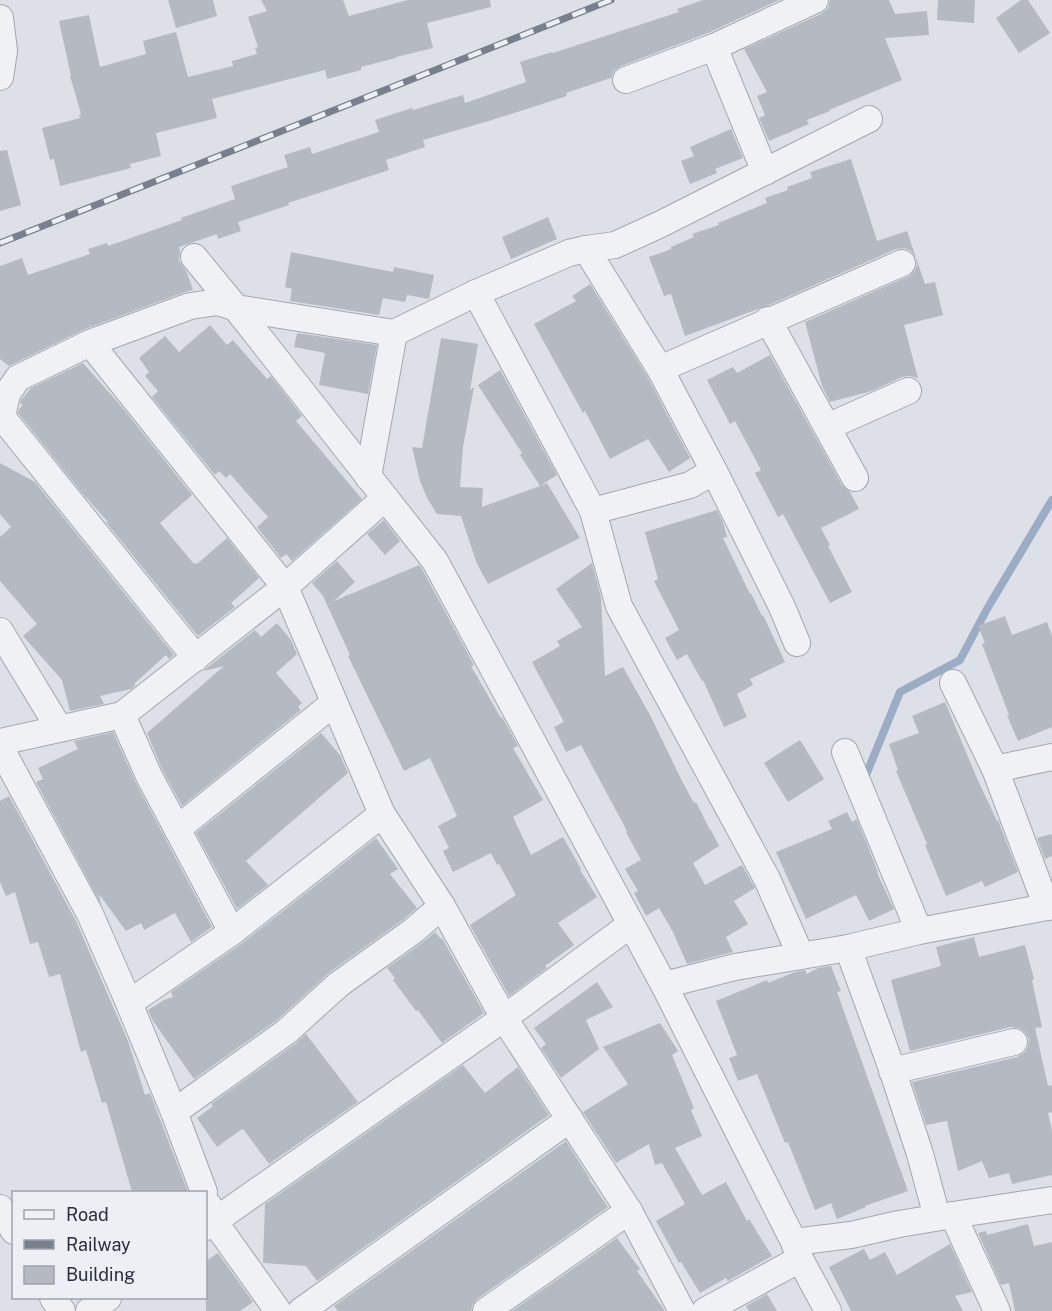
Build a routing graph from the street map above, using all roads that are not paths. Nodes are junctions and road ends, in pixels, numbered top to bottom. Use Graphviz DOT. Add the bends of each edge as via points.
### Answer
graph roads {
  1 [pos="815,0"];
  2 [pos="0,18"];
  3 [pos="714,47"];
  4 [pos="0,77"];
  5 [pos="626,80"];
  6 [pos="869,119"];
  7 [pos="765,172"];
  8 [pos="586,249"];
  9 [pos="194,257"];
  10 [pos="902,263"];
  11 [pos="476,293"];
  12 [pos="236,308"];
  13 [pos="768,321"];
  14 [pos="394,333"];
  15 [pos="90,343"];
  16 [pos="660,369"];
  17 [pos="908,391"];
  18 [pos="1,419"];
  19 [pos="827,427"];
  20 [pos="714,471"];
  21 [pos="369,477"];
  22 [pos="855,478"];
  23 [pos="385,498"];
  24 [pos="593,511"];
  25 [pos="285,587"];
  26 [pos="0,631"];
  27 [pos="797,643"];
  28 [pos="196,658"];
  29 [pos="954,683"];
  30 [pos="334,703"];
  31 [pos="122,715"];
  32 [pos="59,728"];
  33 [pos="0,742"];
  34 [pos="0,747"];
  35 [pos="1052,757"];
  36 [pos="852,768"];
  37 [pos="995,769"];
  38 [pos="382,814"];
  39 [pos="177,830"];
  40 [pos="442,906"];
  41 [pos="1049,907"];
  42 [pos="630,924"];
  43 [pos="919,931"];
  44 [pos="232,932"];
  45 [pos="848,948"];
  46 [pos="801,956"];
  47 [pos="664,985"];
  48 [pos="129,1003"];
  49 [pos="504,1018"];
  50 [pos="1014,1042"];
  51 [pos="892,1071"];
  52 [pos="174,1112"];
  53 [pos="570,1119"];
  54 [pos="204,1191"];
  55 [pos="1052,1200"];
  56 [pos="0,1208"];
  57 [pos="629,1211"];
  58 [pos="208,1215"];
  59 [pos="945,1216"];
  60 [pos="12,1228"];
  61 [pos="797,1251"];
  62 [pos="107,1299"];
  63 [pos="89,1311"];
  64 [pos="278,1311"];
  65 [pos="301,1311"];
  66 [pos="486,1311"];
  67 [pos="682,1311"];
  68 [pos="705,1311"];
  69 [pos="828,1311"];
  70 [pos="997,1311"];
  1 -- 3 [label="street"];
  2 -- 4 [label="street" via="4,51"];
  3 -- 5 [label="street"];
  3 -- 7 [label="street"];
  6 -- 7 [label="street"];
  7 -- 8 [label="street" via="615,244"];
  8 -- 11 [label="street"];
  8 -- 16 [label="street"];
  9 -- 12 [label="street"];
  10 -- 13 [label="street"];
  11 -- 14 [label="street"];
  11 -- 24 [label="street"];
  12 -- 14 [label="street"];
  12 -- 15 [label="street" via="218,302 190,306"];
  12 -- 21 [label="street"];
  13 -- 16 [label="street"];
  13 -- 19 [label="street"];
  14 -- 21 [label="street"];
  15 -- 18 [label="street" via="18,378 7,394"];
  15 -- 25 [label="street"];
  16 -- 20 [label="street"];
  17 -- 19 [label="street"];
  18 -- 28 [label="street"];
  19 -- 22 [label="street"];
  20 -- 24 [label="street" via="690,485"];
  20 -- 27 [label="street"];
  21 -- 23 [label="street"];
  23 -- 25 [label="street"];
  23 -- 42 [label="street" via="435,561"];
  24 -- 46 [label="street" via="619,606 767,879"];
  25 -- 28 [label="street"];
  25 -- 30 [label="street"];
  26 -- 32 [label="street"];
  28 -- 31 [label="street"];
  29 -- 37 [label="street"];
  30 -- 38 [label="street"];
  30 -- 39 [label="street"];
  31 -- 32 [label="street"];
  31 -- 39 [label="street"];
  32 -- 33 [label="street"];
  34 -- 48 [label="street" via="90,914"];
  35 -- 37 [label="street"];
  36 -- 43 [label="street"];
  37 -- 41 [label="street"];
  38 -- 40 [label="street"];
  38 -- 44 [label="street"];
  39 -- 44 [label="street"];
  40 -- 49 [label="street"];
  40 -- 52 [label="street" via="339,984 286,1032"];
  41 -- 43 [label="street"];
  42 -- 47 [label="street"];
  42 -- 49 [label="street"];
  43 -- 45 [label="street"];
  44 -- 48 [label="street"];
  45 -- 46 [label="street"];
  45 -- 51 [label="street"];
  46 -- 47 [label="street"];
  47 -- 61 [label="street"];
  48 -- 52 [label="street"];
  49 -- 53 [label="street"];
  49 -- 58 [label="street"];
  50 -- 51 [label="street"];
  51 -- 59 [label="street"];
  52 -- 54 [label="street"];
  53 -- 57 [label="street"];
  53 -- 65 [label="street"];
  55 -- 59 [label="street"];
  56 -- 60 [label="street"];
  57 -- 66 [label="street"];
  57 -- 67 [label="street"];
  58 -- 64 [label="street"];
  59 -- 61 [label="street" via="851,1235"];
  59 -- 70 [label="street"];
  61 -- 68 [label="street"];
  61 -- 69 [label="street"];
  62 -- 63 [label="street"];
}
